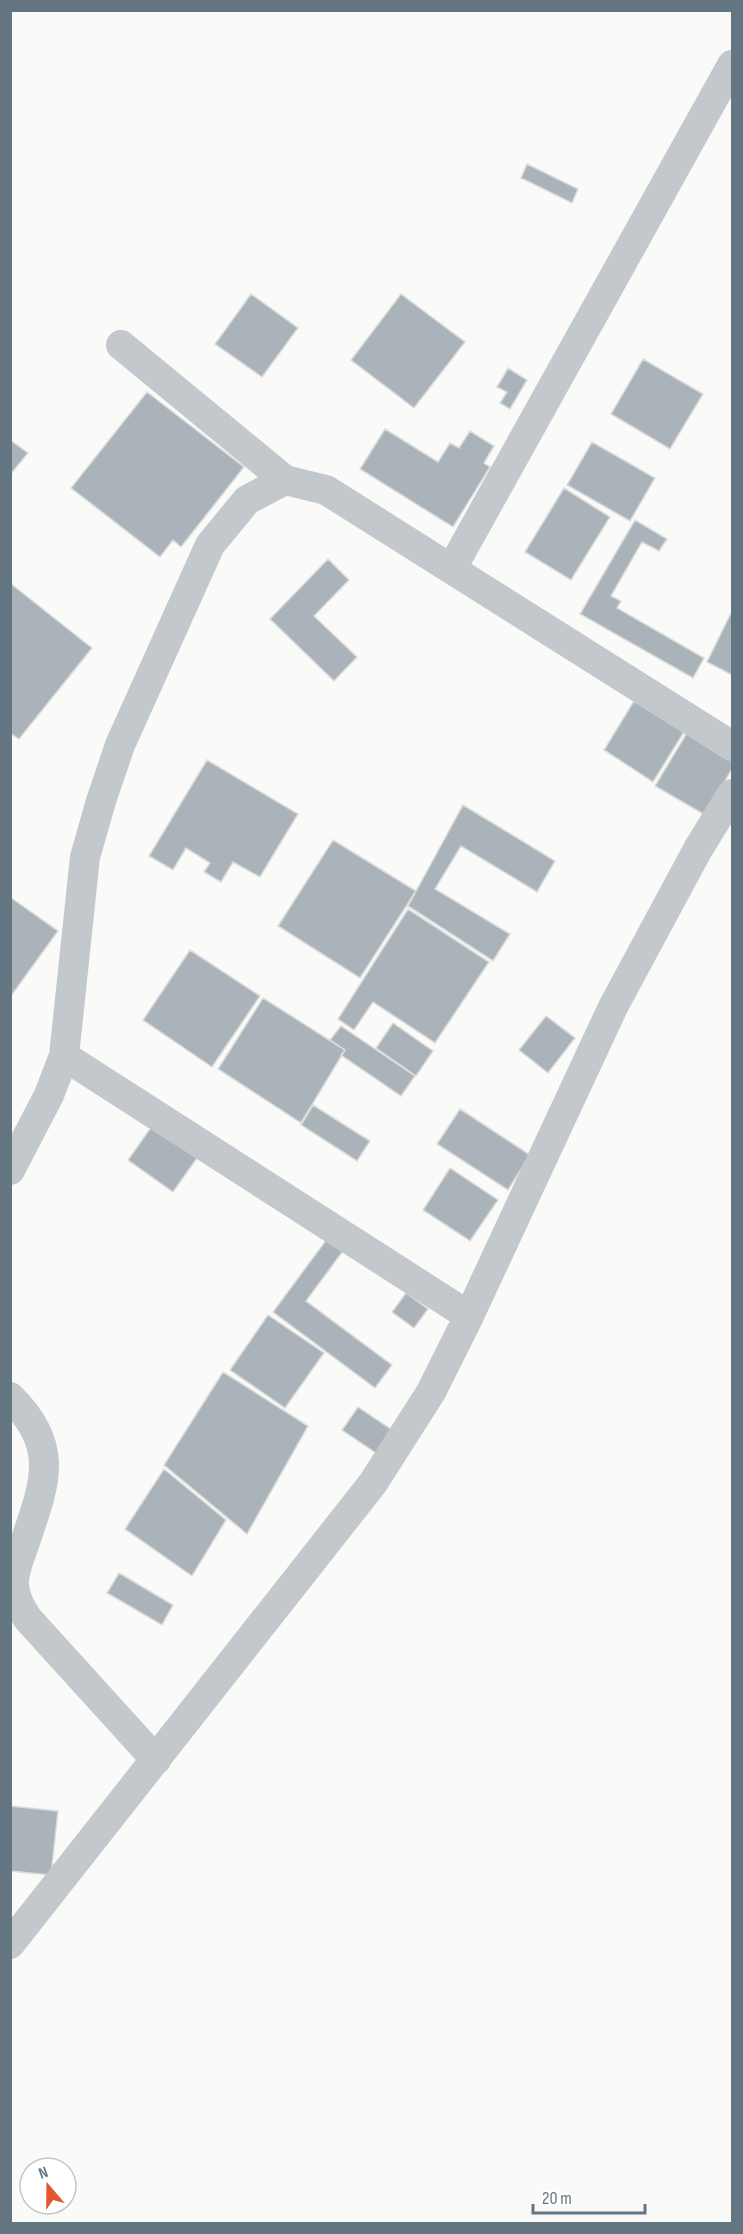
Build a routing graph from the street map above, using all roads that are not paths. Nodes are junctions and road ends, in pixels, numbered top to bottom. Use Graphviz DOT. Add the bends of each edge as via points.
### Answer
graph roads {
  1 [pos="732,65"];
  2 [pos="121,345"];
  3 [pos="285,480"];
  4 [pos="452,568"];
  5 [pos="732,746"];
  6 [pos="732,794"];
  7 [pos="64,1056"];
  8 [pos="10,1170"];
  9 [pos="469,1316"];
  10 [pos="10,1397"];
  11 [pos="156,1760"];
  12 [pos="10,1944"];
  1 -- 4 [label="street"];
  2 -- 3 [label="street"];
  3 -- 4 [label="street" via="326,490"];
  3 -- 7 [label="street" via="246,500 210,545 120,745 85,857"];
  4 -- 5 [label="street"];
  6 -- 9 [label="street" via="613,1007"];
  7 -- 8 [label="street" via="49,1095"];
  7 -- 9 [label="street"];
  9 -- 11 [label="street" via="430,1392 373,1483"];
  10 -- 11 [label="street" via="30,1419 45,1458 45,1479 14,1583 17,1602"];
  11 -- 12 [label="street"];
}
